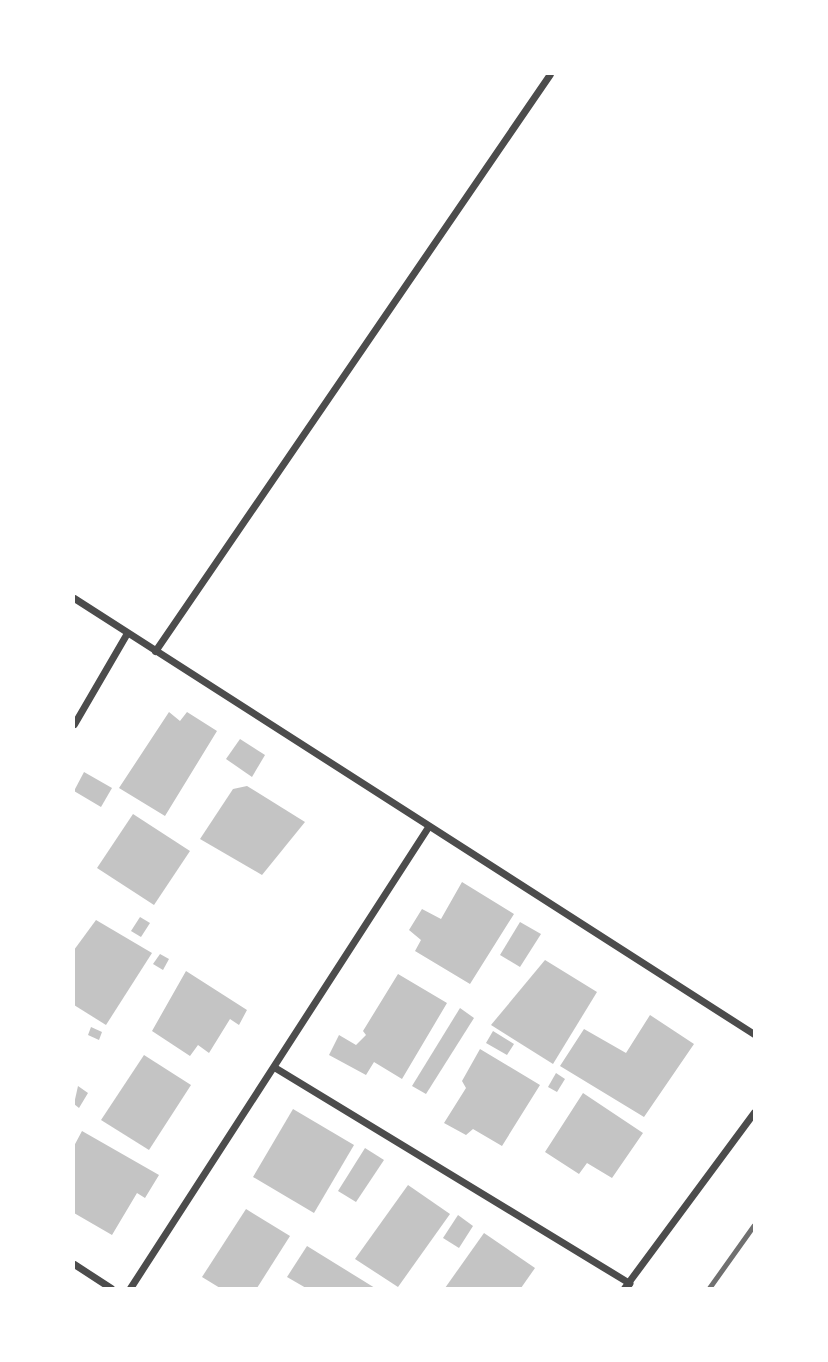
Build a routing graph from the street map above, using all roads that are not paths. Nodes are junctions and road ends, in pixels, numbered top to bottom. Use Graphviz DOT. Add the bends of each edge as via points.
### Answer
graph roads {
  1 [pos="550,74"];
  2 [pos="74,598"];
  3 [pos="127,633"];
  4 [pos="155,651"];
  5 [pos="74,724"];
  6 [pos="428,827"];
  7 [pos="754,1034"];
  8 [pos="274,1066"];
  9 [pos="754,1112"];
  10 [pos="74,1264"];
  11 [pos="626,1286"];
  12 [pos="111,1289"];
  13 [pos="130,1289"];
  1 -- 4 [label="street"];
  2 -- 3 [label="street"];
  3 -- 4 [label="street"];
  3 -- 5 [label="street"];
  4 -- 6 [label="street"];
  6 -- 7 [label="street"];
  6 -- 8 [label="street"];
  8 -- 11 [label="street"];
  8 -- 13 [label="street"];
  9 -- 11 [label="street"];
  10 -- 12 [label="street"];
}
